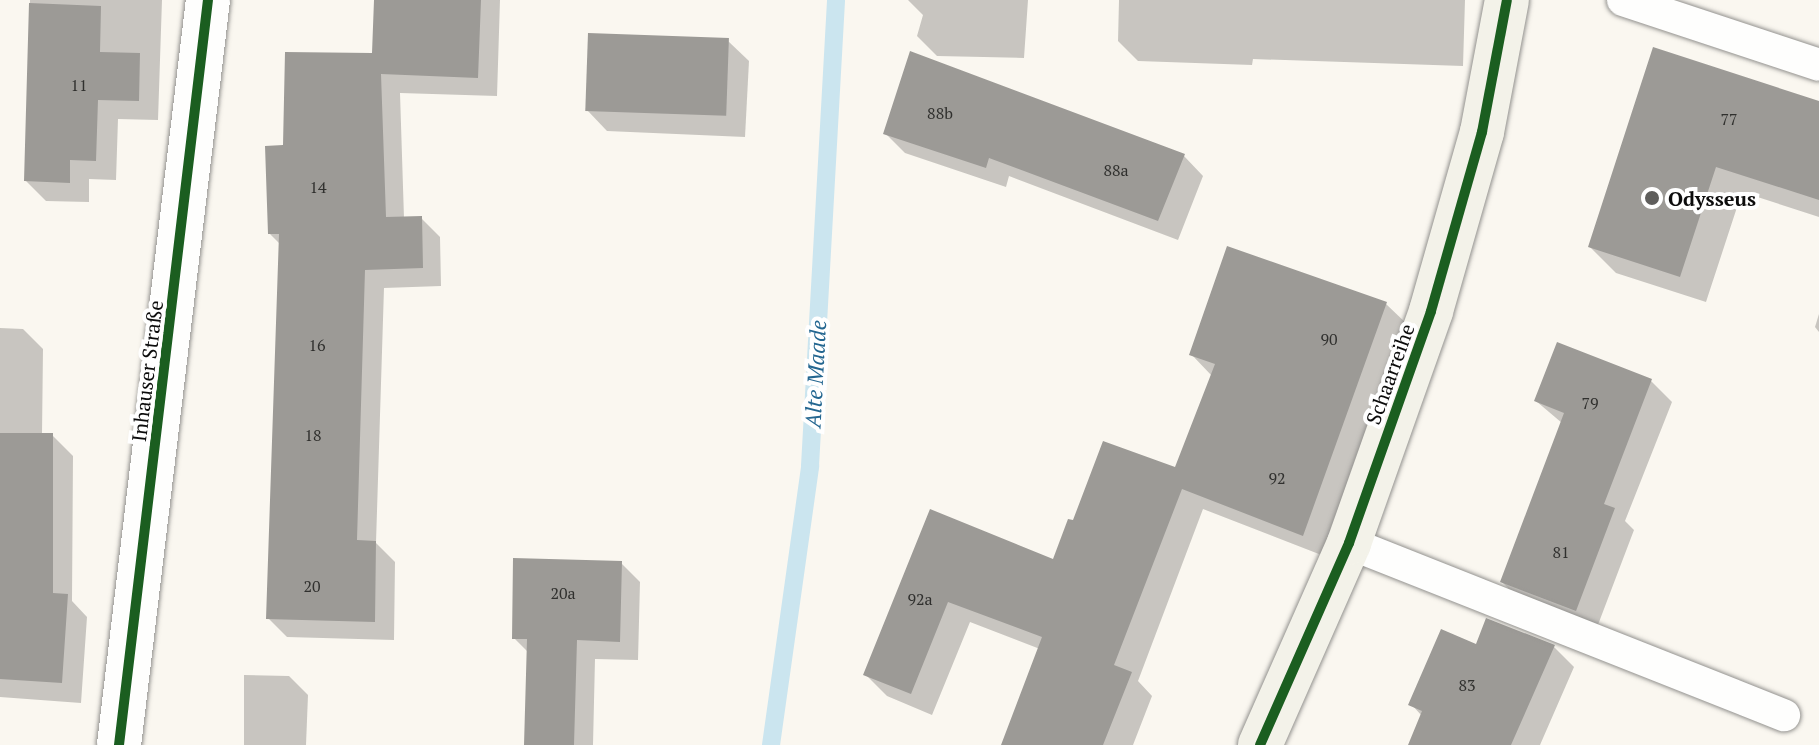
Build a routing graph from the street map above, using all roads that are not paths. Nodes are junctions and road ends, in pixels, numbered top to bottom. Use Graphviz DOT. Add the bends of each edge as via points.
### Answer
graph roads {
  1 [pos="208,0"];
  2 [pos="1507,0"];
  3 [pos="1623,0"];
  4 [pos="1819,65"];
  5 [pos="1349,543"];
  6 [pos="1784,715"];
  7 [pos="119,745"];
  8 [pos="1260,745"];
  1 -- 7 [label="street, Inhauser Straße"];
  2 -- 5 [label="main road, Schaarreihe" via="1482,132 1431,311"];
  3 -- 4 [label="lane"];
  5 -- 6 [label="lane"];
  5 -- 8 [label="main road, Schaarreihe"];
}
